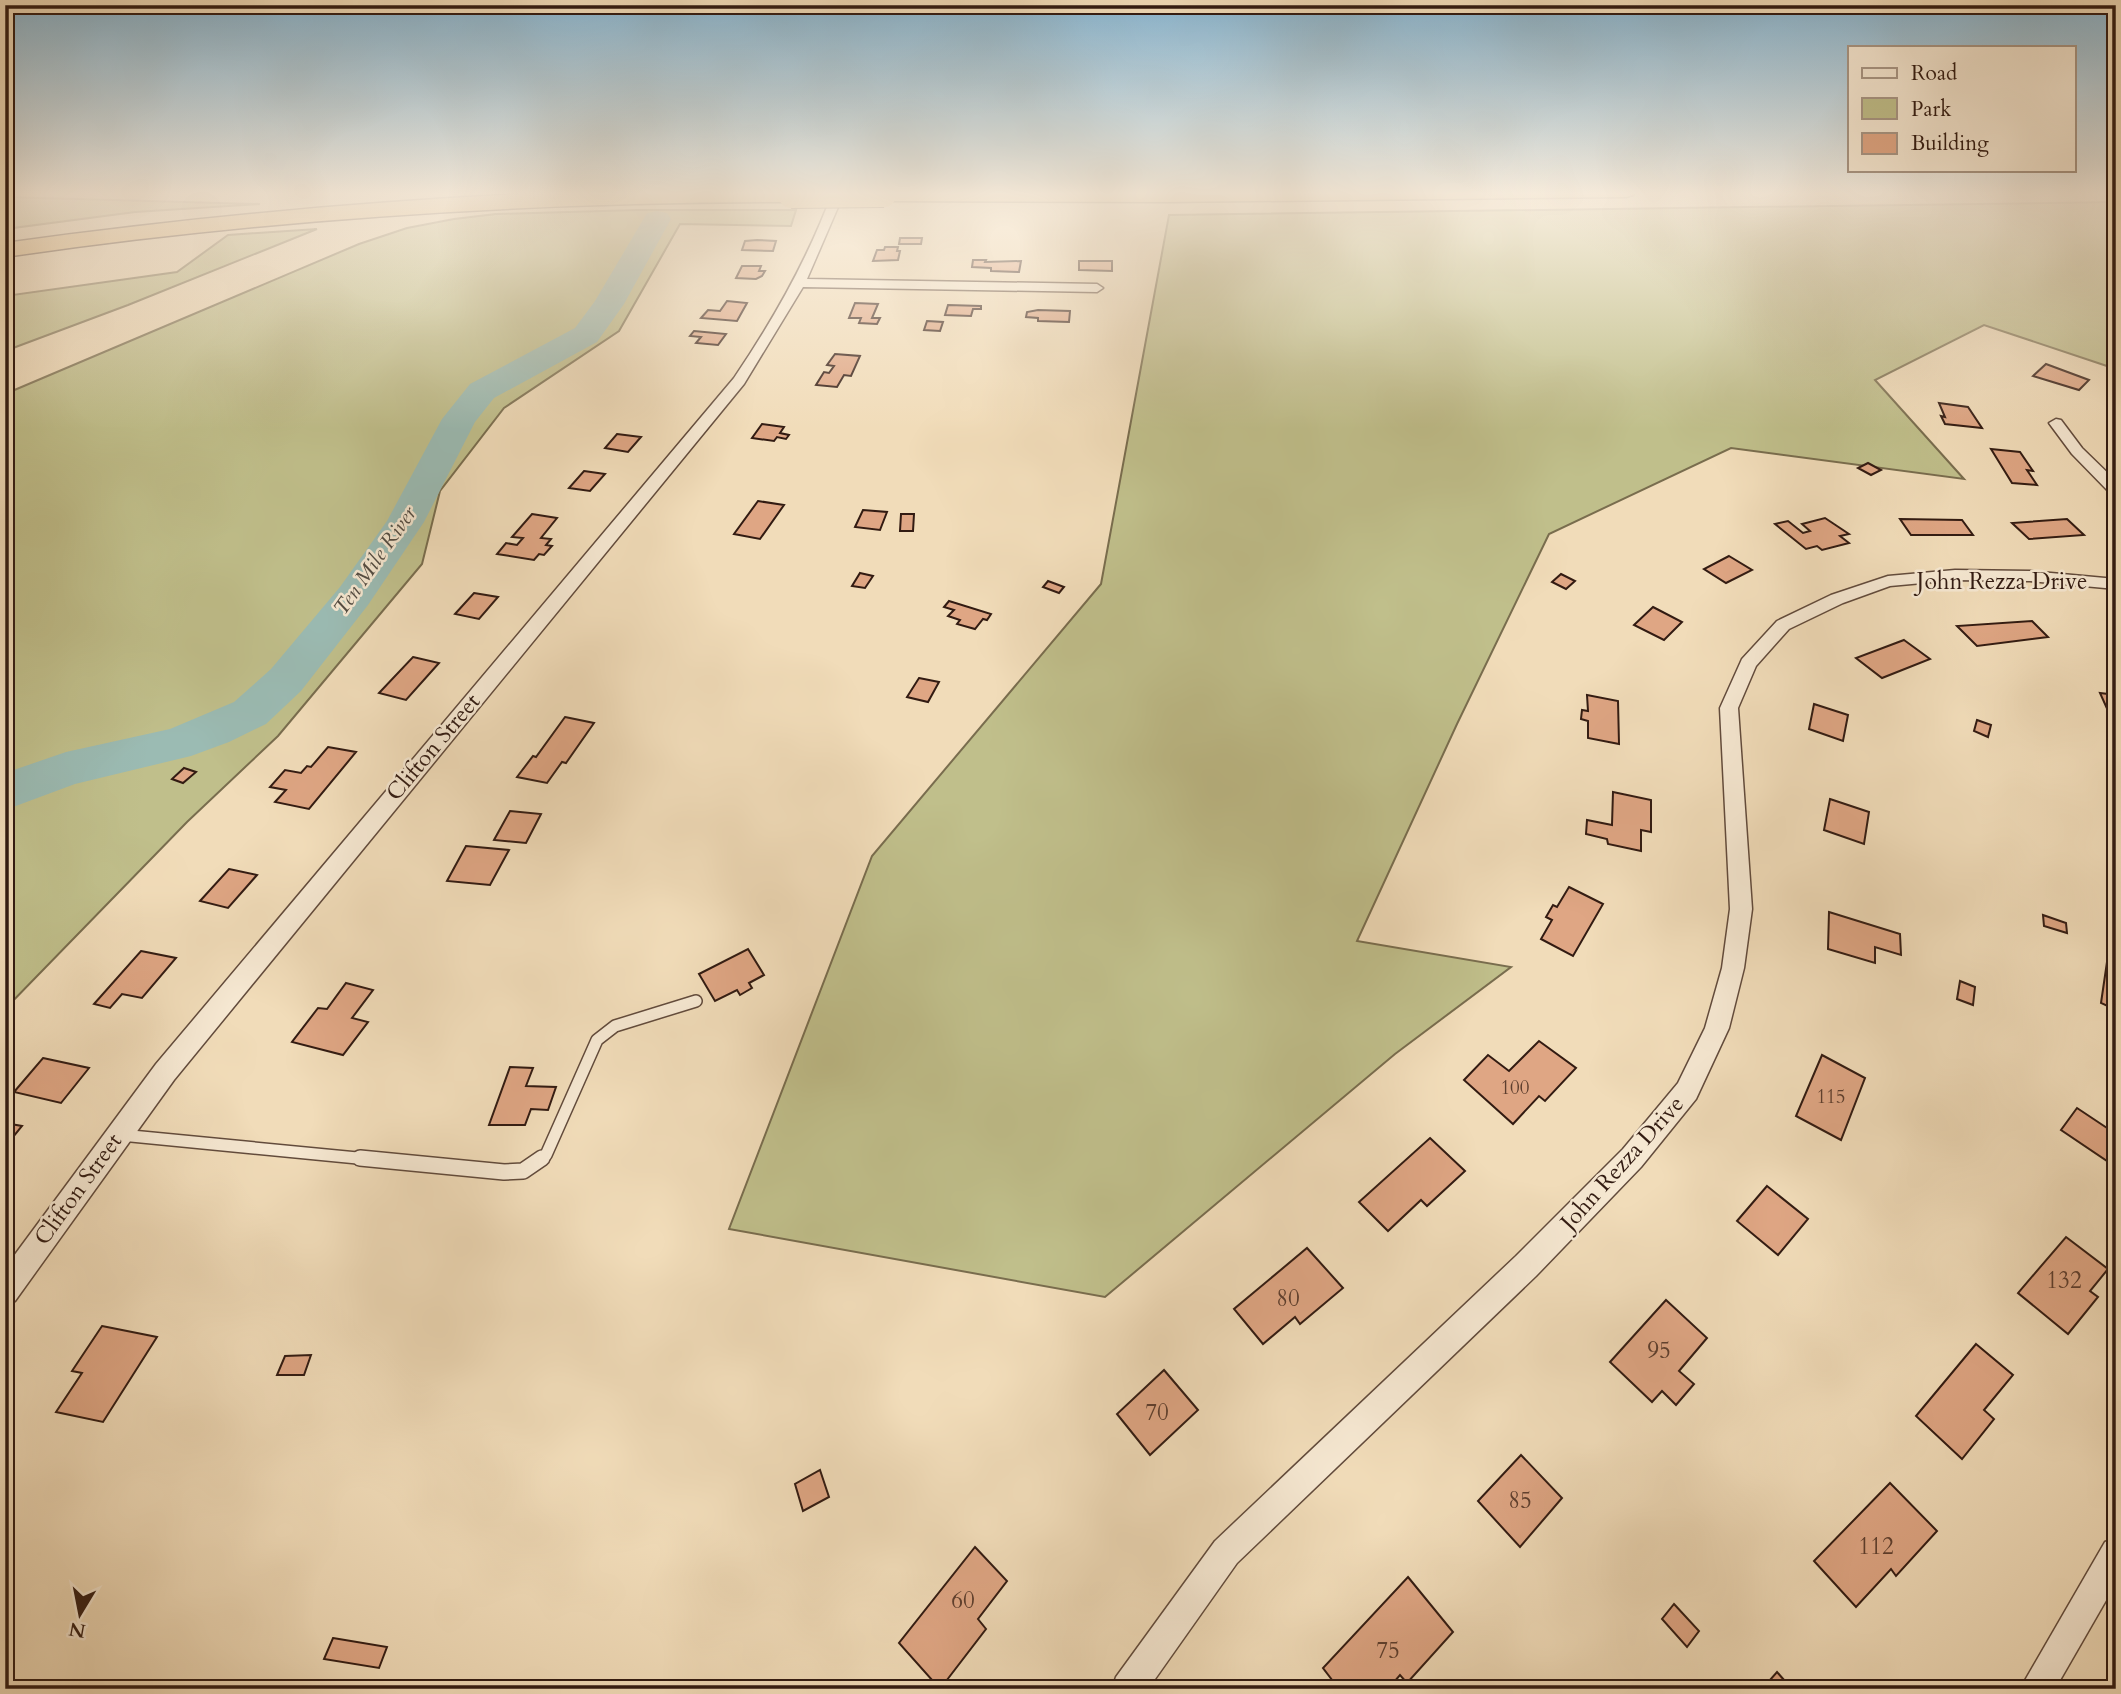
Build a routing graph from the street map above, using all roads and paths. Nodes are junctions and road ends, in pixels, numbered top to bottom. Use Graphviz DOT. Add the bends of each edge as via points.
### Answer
graph roads {
  1 [pos="806,270"];
  2 [pos="800,283"];
  3 [pos="1097,288"];
  4 [pos="2056,423"];
  5 [pos="2116,490"];
  6 [pos="2116,584"];
  7 [pos="696,1001"];
  8 [pos="118,1134"];
  9 [pos="5,1291"];
  10 [pos="2116,1553"];
  11 [pos="1128,1689"];
  12 [pos="2036,1689"];
  1 -- 2 [label="street, Clifton Street"];
  2 -- 3 [label="street"];
  2 -- 8 [label="street, Clifton Street" via="739,381 268,946"];
  4 -- 5 [label="street"];
  6 -- 11 [label="street, John Rezza Drive" via="1955,575 1888,582 1783,625 1748,663 1729,708 1741,896 1733,968 1717,1028 1687,1091 1632,1158 1526,1266 1226,1552"];
  7 -- 8 [label="lane" via="615,1026 597,1040 545,1155 523,1171"];
  8 -- 9 [label="street, Clifton Street"];
  10 -- 12 [label="street"];
}
